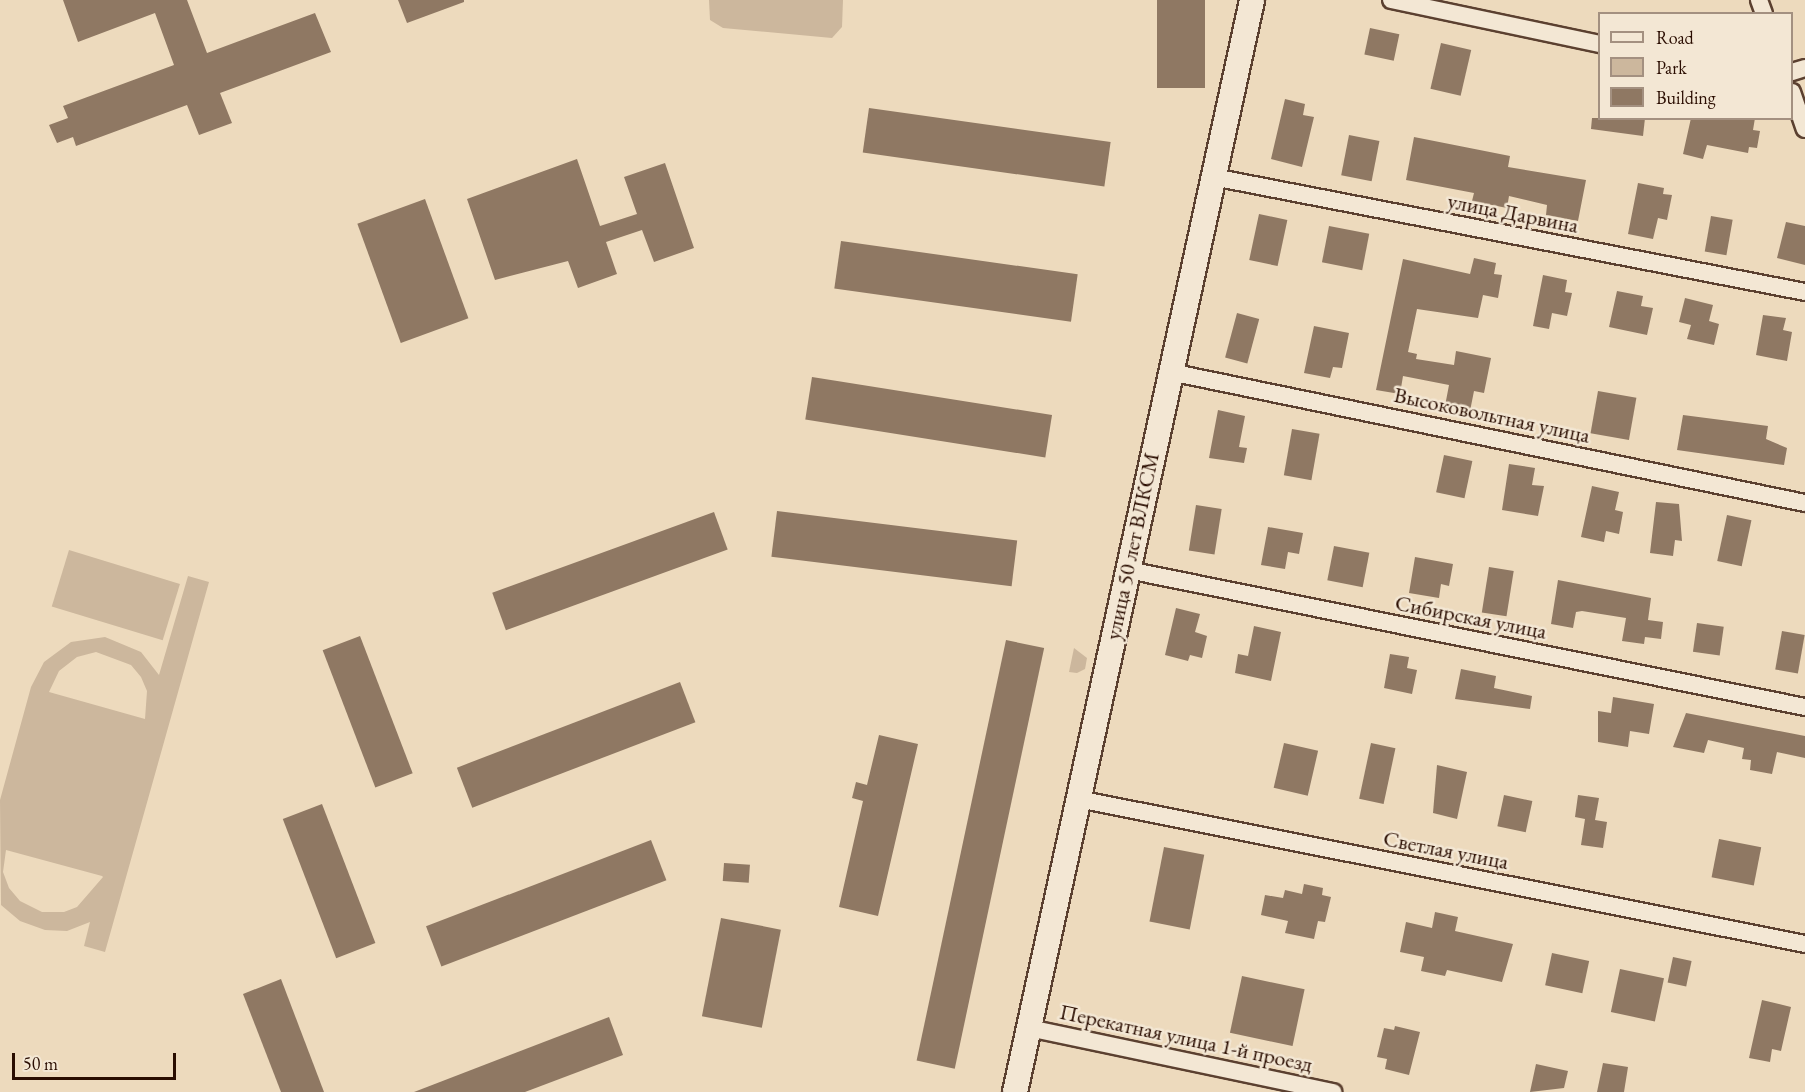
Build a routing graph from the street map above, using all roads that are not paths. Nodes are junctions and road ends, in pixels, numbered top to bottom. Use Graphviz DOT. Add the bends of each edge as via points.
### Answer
graph roads {
  1 [pos="1252,0"];
  2 [pos="1391,0"];
  3 [pos="1598,44"];
  4 [pos="1793,97"];
  5 [pos="1805,129"];
  6 [pos="1213,177"];
  7 [pos="1805,292"];
  8 [pos="1170,372"];
  9 [pos="1805,503"];
  10 [pos="1128,570"];
  11 [pos="1805,707"];
  12 [pos="1078,799"];
  13 [pos="1805,944"];
  14 [pos="1029,1028"];
  15 [pos="1015,1092"];
  16 [pos="1333,1092"];
  1 -- 6 [label="main road, улица 50 лет ВЛКСМ"];
  2 -- 3 [label="street"];
  4 -- 5 [label="street"];
  6 -- 7 [label="street, улица Дарвина"];
  6 -- 8 [label="main road, улица 50 лет ВЛКСМ"];
  8 -- 9 [label="street, Высоковольтная улица"];
  8 -- 10 [label="main road, улица 50 лет ВЛКСМ"];
  10 -- 11 [label="street, Сибирская улица"];
  10 -- 12 [label="main road, улица 50 лет ВЛКСМ"];
  12 -- 13 [label="street, Светлая улица"];
  12 -- 14 [label="main road, улица 50 лет ВЛКСМ"];
  14 -- 15 [label="main road, улица 50 лет ВЛКСМ"];
  14 -- 16 [label="street, Перекатная улица 1-й проезд"];
}
